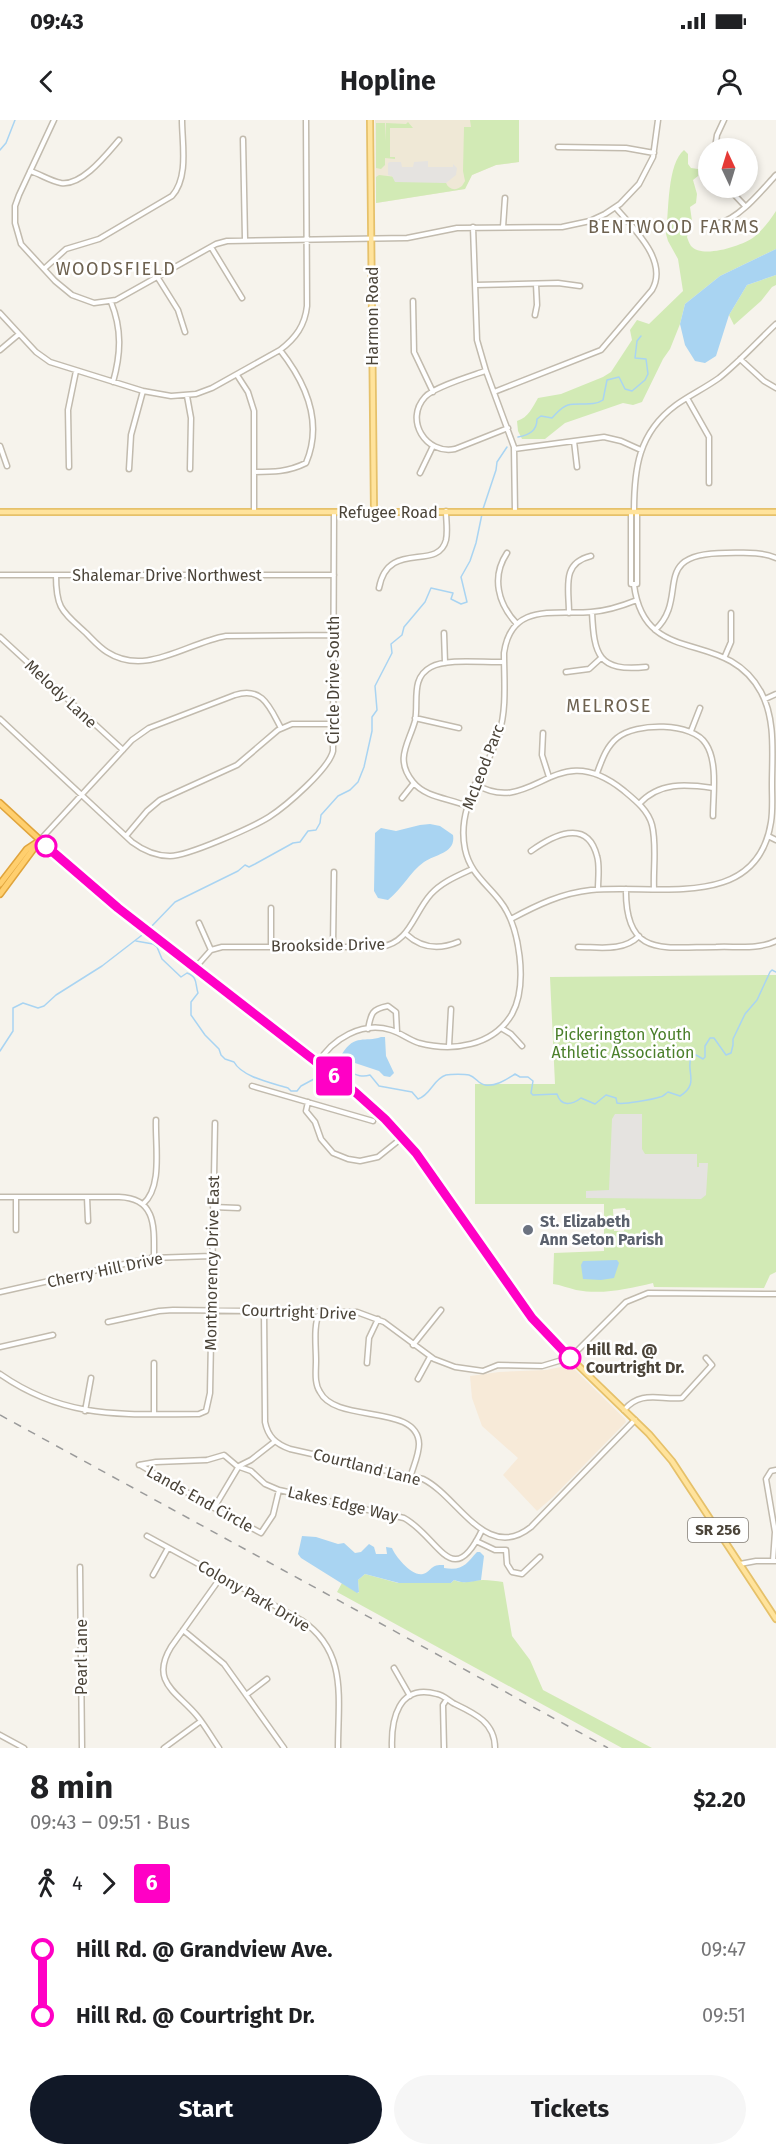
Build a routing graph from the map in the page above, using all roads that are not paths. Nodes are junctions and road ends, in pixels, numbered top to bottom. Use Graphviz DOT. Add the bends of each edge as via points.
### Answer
graph roads {
  1 [pos="54,120"];
  2 [pos="182,120"];
  3 [pos="306,120"];
  4 [pos="370,120"];
  5 [pos="658,120"];
  6 [pos="724,120"];
  7 [pos="717,138"];
  8 [pos="243,139"];
  9 [pos="119,140"];
  10 [pos="558,147"];
  11 [pos="654,153"];
  12 [pos="30,171"];
  13 [pos="776,175"];
  14 [pos="505,198"];
  15 [pos="737,198"];
  16 [pos="745,206"];
  17 [pos="616,207"];
  18 [pos="719,223"];
  19 [pos="473,227"];
  20 [pos="503,227"];
  21 [pos="245,239"];
  22 [pos="307,239"];
  23 [pos="371,240"];
  24 [pos="211,248"];
  25 [pos="45,268"];
  26 [pos="158,278"];
  27 [pos="536,284"];
  28 [pos="475,285"];
  29 [pos="580,286"];
  30 [pos="242,298"];
  31 [pos="413,301"];
  32 [pos="111,302"];
  33 [pos="0,313"];
  34 [pos="535,315"];
  35 [pos="776,324"];
  36 [pos="185,332"];
  37 [pos="19,334"];
  38 [pos="0,350"];
  39 [pos="280,350"];
  40 [pos="740,358"];
  41 [pos="76,371"];
  42 [pos="486,371"];
  43 [pos="237,375"];
  44 [pos="113,382"];
  45 [pos="776,388"];
  46 [pos="143,391"];
  47 [pos="433,392"];
  48 [pos="494,392"];
  49 [pos="187,396"];
  50 [pos="687,398"];
  51 [pos="508,428"];
  52 [pos="574,441"];
  53 [pos="0,446"];
  54 [pos="433,446"];
  55 [pos="514,449"];
  56 [pos="641,450"];
  57 [pos="7,466"];
  58 [pos="69,467"];
  59 [pos="577,467"];
  60 [pos="129,469"];
  61 [pos="190,469"];
  62 [pos="254,472"];
  63 [pos="420,473"];
  64 [pos="708,483"];
  65 [pos="374,511"];
  66 [pos="0,512"];
  67 [pos="254,512"];
  68 [pos="334,512"];
  69 [pos="446,512"];
  70 [pos="515,512"];
  71 [pos="634,512"];
  72 [pos="776,512"];
  73 [pos="507,553"];
  74 [pos="591,556"];
  75 [pos="776,558"];
  76 [pos="0,575"];
  77 [pos="56,575"];
  78 [pos="334,575"];
  79 [pos="379,588"];
  80 [pos="637,600"];
  81 [pos="592,612"];
  82 [pos="570,613"];
  83 [pos="731,613"];
  84 [pos="517,624"];
  85 [pos="655,630"];
  86 [pos="444,633"];
  87 [pos="334,635"];
  88 [pos="0,637"];
  89 [pos="725,656"];
  90 [pos="602,658"];
  91 [pos="504,662"];
  92 [pos="445,663"];
  93 [pos="646,667"];
  94 [pos="566,672"];
  95 [pos="776,694"];
  96 [pos="765,699"];
  97 [pos="700,708"];
  98 [pos="415,718"];
  99 [pos="0,719"];
  100 [pos="334,724"];
  101 [pos="281,728"];
  102 [pos="459,728"];
  103 [pos="691,731"];
  104 [pos="543,733"];
  105 [pos="123,750"];
  106 [pos="774,767"];
  107 [pos="597,774"];
  108 [pos="549,777"];
  109 [pos="414,783"];
  110 [pos="475,784"];
  111 [pos="713,788"];
  112 [pos="82,795"];
  113 [pos="402,798"];
  114 [pos="0,803"];
  115 [pos="639,804"];
  116 [pos="466,806"];
  117 [pos="713,816"];
  118 [pos="126,836"];
  119 [pos="768,836"];
  120 [pos="40,840"];
  121 [pos="776,840"];
  122 [pos="531,851"];
  123 [pos="472,869"];
  124 [pos="334,872"];
  125 [pos="0,884"];
  126 [pos="598,889"];
  127 [pos="626,889"];
  128 [pos="654,889"];
  129 [pos="0,894"];
  130 [pos="271,908"];
  131 [pos="511,919"];
  132 [pos="199,923"];
  133 [pos="406,934"];
  134 [pos="639,936"];
  135 [pos="776,941"];
  136 [pos="458,942"];
  137 [pos="333,946"];
  138 [pos="578,946"];
  139 [pos="271,947"];
  140 [pos="211,950"];
  141 [pos="195,968"];
  142 [pos="451,1009"];
  143 [pos="501,1028"];
  144 [pos="368,1029"];
  145 [pos="397,1033"];
  146 [pos="449,1046"];
  147 [pos="522,1046"];
  148 [pos="318,1063"];
  149 [pos="252,1086"];
  150 [pos="308,1102"];
  151 [pos="156,1120"];
  152 [pos="373,1121"];
  153 [pos="215,1123"];
  154 [pos="403,1137"];
  155 [pos="0,1197"];
  156 [pos="16,1197"];
  157 [pos="87,1197"];
  158 [pos="142,1203"];
  159 [pos="213,1207"];
  160 [pos="238,1208"];
  161 [pos="88,1221"];
  162 [pos="16,1230"];
  163 [pos="212,1256"];
  164 [pos="154,1257"];
  165 [pos="0,1292"];
  166 [pos="776,1294"];
  167 [pos="211,1310"];
  168 [pos="441,1310"];
  169 [pos="264,1311"];
  170 [pos="320,1311"];
  171 [pos="378,1319"];
  172 [pos="108,1322"];
  173 [pos="53,1335"];
  174 [pos="413,1345"];
  175 [pos="0,1347"];
  176 [pos="568,1356"];
  177 [pos="430,1357"];
  178 [pos="706,1358"];
  179 [pos="154,1363"];
  180 [pos="367,1363"];
  181 [pos="0,1374"];
  182 [pos="91,1378"];
  183 [pos="418,1379"];
  184 [pos="624,1410"];
  185 [pos="85,1411"];
  186 [pos="154,1414"];
  187 [pos="635,1420"];
  188 [pos="275,1442"];
  189 [pos="139,1465"];
  190 [pos="239,1466"];
  191 [pos="776,1470"];
  192 [pos="411,1475"];
  193 [pos="279,1490"];
  194 [pos="214,1508"];
  195 [pos="482,1530"];
  196 [pos="261,1533"];
  197 [pos="147,1536"];
  198 [pos="476,1541"];
  199 [pos="168,1548"];
  200 [pos="540,1557"];
  201 [pos="774,1561"];
  202 [pos="740,1564"];
  203 [pos="80,1567"];
  204 [pos="153,1575"];
  205 [pos="221,1577"];
  206 [pos="776,1619"];
  207 [pos="183,1630"];
  208 [pos="394,1668"];
  209 [pos="267,1679"];
  210 [pos="246,1695"];
  211 [pos="410,1696"];
  212 [pos="447,1699"];
  213 [pos="201,1721"];
  214 [pos="0,1735"];
  215 [pos="24,1748"];
  216 [pos="82,1748"];
  217 [pos="164,1748"];
  218 [pos="219,1748"];
  219 [pos="284,1748"];
  220 [pos="338,1748"];
  221 [pos="392,1748"];
  222 [pos="444,1748"];
  223 [pos="495,1748"];
  1 -- 12 [label="street"];
  2 -- 25 [label="street" via="182,176 172,196 99,239 66,249"];
  3 -- 22 [label="street"];
  4 -- 23 [label="main road, Harmon Road"];
  5 -- 11 [label="street"];
  6 -- 7 [label="street"];
  8 -- 21 [label="street"];
  9 -- 12 [label="street" via="86,174 72,182 56,182"];
  10 -- 11 [label="street" via="626,148"];
  11 -- 17 [label="street" via="639,184"];
  12 -- 25 [label="street" via="17,200 15,223 21,244"];
  13 -- 16 [label="street"];
  14 -- 20 [label="street"];
  15 -- 16 [label="street"];
  16 -- 18 [label="street" via="730,220"];
  17 -- 20 [label="street" via="579,224"];
  17 -- 48 [label="street" via="655,263 652,290 601,350"];
  19 -- 20 [label="street"];
  19 -- 23 [label="street"];
  19 -- 28 [label="street"];
  21 -- 22 [label="street"];
  21 -- 24 [label="street"];
  22 -- 23 [label="street"];
  22 -- 39 [label="street" via="305,317 295,338"];
  23 -- 65 [label="main road, Harmon Road"];
  24 -- 26 [label="street"];
  24 -- 30 [label="street"];
  25 -- 32 [label="street" via="77,298"];
  26 -- 32 [label="street"];
  26 -- 36 [label="street" via="178,310"];
  27 -- 28 [label="street"];
  27 -- 29 [label="street"];
  27 -- 34 [label="street"];
  28 -- 42 [label="street" via="477,340"];
  31 -- 47 [label="street" via="414,352"];
  32 -- 44 [label="street" via="120,347"];
  33 -- 37 [label="street"];
  35 -- 40 [label="street"];
  37 -- 38 [label="street"];
  37 -- 41 [label="street" via="42,357"];
  39 -- 43 [label="street"];
  39 -- 62 [label="street" via="309,398 313,445 306,463 298,468"];
  40 -- 45 [label="street"];
  40 -- 50 [label="street"];
  41 -- 44 [label="street"];
  41 -- 58 [label="street" via="68,410"];
  42 -- 47 [label="street"];
  42 -- 48 [label="street"];
  43 -- 49 [label="street"];
  43 -- 62 [label="street" via="254,411"];
  44 -- 46 [label="street"];
  46 -- 49 [label="street"];
  46 -- 60 [label="street" via="131,435"];
  47 -- 54 [label="street" via="421,403 417,419 421,435"];
  48 -- 51 [label="street"];
  49 -- 61 [label="street" via="191,418"];
  50 -- 56 [label="street" via="660,420"];
  50 -- 64 [label="street" via="709,437"];
  51 -- 54 [label="street" via="455,449"];
  51 -- 55 [label="street"];
  52 -- 55 [label="street"];
  52 -- 56 [label="street" via="606,437"];
  52 -- 59 [label="street"];
  53 -- 57 [label="street"];
  54 -- 63 [label="street"];
  55 -- 70 [label="street"];
  56 -- 71 [label="street" via="634,477"];
  62 -- 67 [label="street"];
  65 -- 68 [label="main road, Refugee Road"];
  65 -- 69 [label="main road, Refugee Road"];
  66 -- 67 [label="main road, Refugee Road"];
  67 -- 68 [label="main road, Refugee Road"];
  68 -- 78 [label="street, Circle Drive South"];
  69 -- 70 [label="main road, Refugee Road"];
  69 -- 79 [label="street" via="446,537 441,549 430,556 397,561 385,572"];
  70 -- 71 [label="main road, Refugee Road"];
  71 -- 72 [label="main road, Refugee Road"];
  71 -- 80 [label="street"];
  73 -- 84 [label="street" via="500,569 499,591 504,607"];
  74 -- 82 [label="street" via="576,561 570,569"];
  75 -- 85 [label="street" via="759,553 713,553 686,560 676,573 667,611"];
  76 -- 77 [label="street, Shalemar Drive Northwest"];
  77 -- 78 [label="street, Shalemar Drive Northwest"];
  77 -- 87 [label="street" via="56,596 66,615 103,649 128,660 151,660 226,636"];
  78 -- 87 [label="street, Circle Drive South"];
  80 -- 81 [label="street"];
  80 -- 85 [label="street" via="644,618"];
  81 -- 82 [label="street"];
  81 -- 90 [label="street" via="594,640"];
  82 -- 84 [label="street" via="528,616"];
  83 -- 89 [label="street" via="731,642"];
  84 -- 91 [label="street, McLeod Parc" via="506,642"];
  85 -- 89 [label="street" via="674,641"];
  86 -- 92 [label="street"];
  87 -- 100 [label="street, Circle Drive South"];
  88 -- 105 [label="street, Melody Lane"];
  89 -- 96 [label="street" via="749,675"];
  90 -- 93 [label="street" via="617,667"];
  90 -- 94 [label="street" via="589,669"];
  91 -- 92 [label="street"];
  91 -- 110 [label="street, McLeod Parc" via="499,732"];
  92 -- 98 [label="street" via="433,666 421,676 416,688"];
  95 -- 96 [label="street"];
  96 -- 106 [label="street"];
  97 -- 103 [label="street"];
  98 -- 102 [label="street"];
  98 -- 109 [label="street" via="404,758"];
  99 -- 112 [label="street, Circle Drive South"];
  100 -- 101 [label="street" via="292,724"];
  100 -- 118 [label="street, Circle Drive South" via="333,751 326,766 266,819 176,856 148,852"];
  101 -- 105 [label="street" via="261,697 240,693 149,728"];
  101 -- 118 [label="street" via="237,765 161,799"];
  103 -- 107 [label="street" via="647,728 625,733 608,747"];
  103 -- 111 [label="street" via="701,737 710,751"];
  104 -- 108 [label="street" via="542,755"];
  105 -- 112 [label="street"];
  106 -- 119 [label="street"];
  107 -- 108 [label="street" via="573,770"];
  107 -- 115 [label="street"];
  108 -- 110 [label="street" via="507,794"];
  109 -- 113 [label="street"];
  109 -- 116 [label="street" via="429,794"];
  110 -- 116 [label="street, McLeod Parc"];
  111 -- 115 [label="street" via="664,787"];
  111 -- 117 [label="street"];
  112 -- 118 [label="street, Circle Drive South"];
  112 -- 120 [label="street"];
  114 -- 120 [label="highway, SR 256"];
  115 -- 128 [label="street" via="653,831"];
  116 -- 123 [label="street, McLeod Parc" via="464,844"];
  119 -- 121 [label="street"];
  119 -- 128 [label="street" via="753,861 726,882 702,888"];
  120 -- 125 [label="highway" via="27,849"];
  120 -- 129 [label="highway"];
  120 -- 141 [label="main road, SR 256"];
  122 -- 126 [label="street" via="559,834 580,835 589,841 597,856"];
  123 -- 131 [label="street, McLeod Parc"];
  123 -- 133 [label="street, Brookside Drive" via="433,892"];
  124 -- 137 [label="street"];
  126 -- 127 [label="street"];
  126 -- 131 [label="street" via="559,896"];
  127 -- 128 [label="street"];
  127 -- 134 [label="street" via="627,916"];
  130 -- 139 [label="street"];
  131 -- 143 [label="street, McLeod Parc" via="518,942 519,982 516,1005"];
  132 -- 140 [label="street"];
  133 -- 136 [label="street" via="429,947"];
  133 -- 137 [label="street, Brookside Drive" via="386,946"];
  134 -- 135 [label="street" via="665,947 757,946"];
  134 -- 138 [label="street" via="620,946"];
  137 -- 139 [label="street, Brookside Drive"];
  139 -- 140 [label="street, Brookside Drive" via="228,946"];
  140 -- 141 [label="street"];
  141 -- 148 [label="main road, SR 256"];
  142 -- 146 [label="street"];
  143 -- 146 [label="street, McLeod Parc" via="481,1042"];
  143 -- 147 [label="street"];
  144 -- 145 [label="street, McLeod Parc"];
  144 -- 145 [label="street" via="377,1007 388,1005 396,1012"];
  144 -- 148 [label="street, McLeod Parc" via="341,1039"];
  145 -- 146 [label="street, McLeod Parc" via="418,1043"];
  148 -- 154 [label="main road, SR 256"];
  149 -- 150 [label="street"];
  150 -- 152 [label="street"];
  150 -- 154 [label="street" via="306,1112 315,1122 321,1140 333,1153 348,1160 378,1157"];
  151 -- 158 [label="street" via="155,1186"];
  153 -- 159 [label="street, Montmorency Drive East"];
  154 -- 176 [label="main road, SR 256" via="532,1318"];
  155 -- 156 [label="street"];
  156 -- 157 [label="street"];
  156 -- 162 [label="street"];
  157 -- 158 [label="street" via="124,1197"];
  157 -- 161 [label="street"];
  158 -- 164 [label="street" via="152,1221"];
  159 -- 160 [label="street"];
  159 -- 163 [label="street, Montmorency Drive East"];
  163 -- 164 [label="street, Cherry Hill Drive"];
  163 -- 167 [label="street, Montmorency Drive East"];
  164 -- 165 [label="street, Cherry Hill Drive"];
  166 -- 176 [label="street, Courtright Drive" via="648,1293 626,1302"];
  167 -- 169 [label="street, Courtright Drive"];
  167 -- 172 [label="street, Courtright Drive" via="159,1311"];
  167 -- 186 [label="street, Montmorency Drive East" via="210,1393 206,1411"];
  168 -- 174 [label="street"];
  169 -- 170 [label="street, Courtright Drive"];
  169 -- 188 [label="street" via="265,1422"];
  170 -- 171 [label="street, Courtright Drive" via="352,1311"];
  170 -- 192 [label="street" via="316,1327 316,1378 320,1394 338,1407 404,1422 412,1428 419,1443"];
  171 -- 174 [label="street, Courtright Drive"];
  171 -- 180 [label="street" via="369,1338"];
  173 -- 175 [label="street"];
  174 -- 177 [label="street, Courtright Drive"];
  176 -- 177 [label="street, Courtright Drive" via="542,1366 498,1365 483,1371 455,1367"];
  176 -- 184 [label="main road, SR 256"];
  177 -- 183 [label="street"];
  178 -- 184 [label="street" via="712,1365 682,1398 641,1398"];
  179 -- 186 [label="street"];
  181 -- 185 [label="street" via="54,1402"];
  182 -- 185 [label="street"];
  184 -- 187 [label="main road, SR 256"];
  185 -- 186 [label="street"];
  187 -- 195 [label="street" via="527,1530 505,1537"];
  187 -- 202 [label="main road, SR 256" via="672,1461"];
  188 -- 190 [label="street"];
  188 -- 192 [label="street, Courtland Lane" via="290,1449"];
  189 -- 190 [label="street, Lakes Edge Way" via="224,1455"];
  189 -- 194 [label="street, Lands End Circle"];
  190 -- 193 [label="street, Lakes Edge Way"];
  190 -- 194 [label="street"];
  191 -- 201 [label="street" via="766,1479 775,1532"];
  192 -- 195 [label="street, Courtland Lane" via="433,1484"];
  193 -- 196 [label="street, Lakes Edge Way" via="273,1515"];
  193 -- 198 [label="street, Lakes Edge Way" via="404,1518 454,1560 463,1559"];
  194 -- 196 [label="street, Lands End Circle"];
  195 -- 198 [label="street, Lakes Edge Way"];
  197 -- 199 [label="street, Colony Park Drive"];
  198 -- 200 [label="street" via="495,1550 506,1550 512,1572 522,1574"];
  199 -- 204 [label="street"];
  199 -- 205 [label="street, Colony Park Drive"];
  201 -- 202 [label="street"];
  202 -- 206 [label="main road, SR 256"];
  203 -- 216 [label="street, Pearl Lane"];
  205 -- 207 [label="street"];
  205 -- 220 [label="street, Colony Park Drive" via="301,1620 326,1643 337,1670"];
  207 -- 210 [label="street" via="218,1657"];
  207 -- 213 [label="street" via="166,1656 165,1679 172,1692"];
  208 -- 211 [label="street"];
  209 -- 210 [label="street"];
  210 -- 219 [label="street"];
  211 -- 212 [label="street" via="435,1693"];
  211 -- 221 [label="street" via="393,1718"];
  212 -- 222 [label="street" via="443,1705"];
  212 -- 223 [label="street" via="488,1724"];
  213 -- 217 [label="street"];
  213 -- 218 [label="street"];
  214 -- 215 [label="street"];
}
